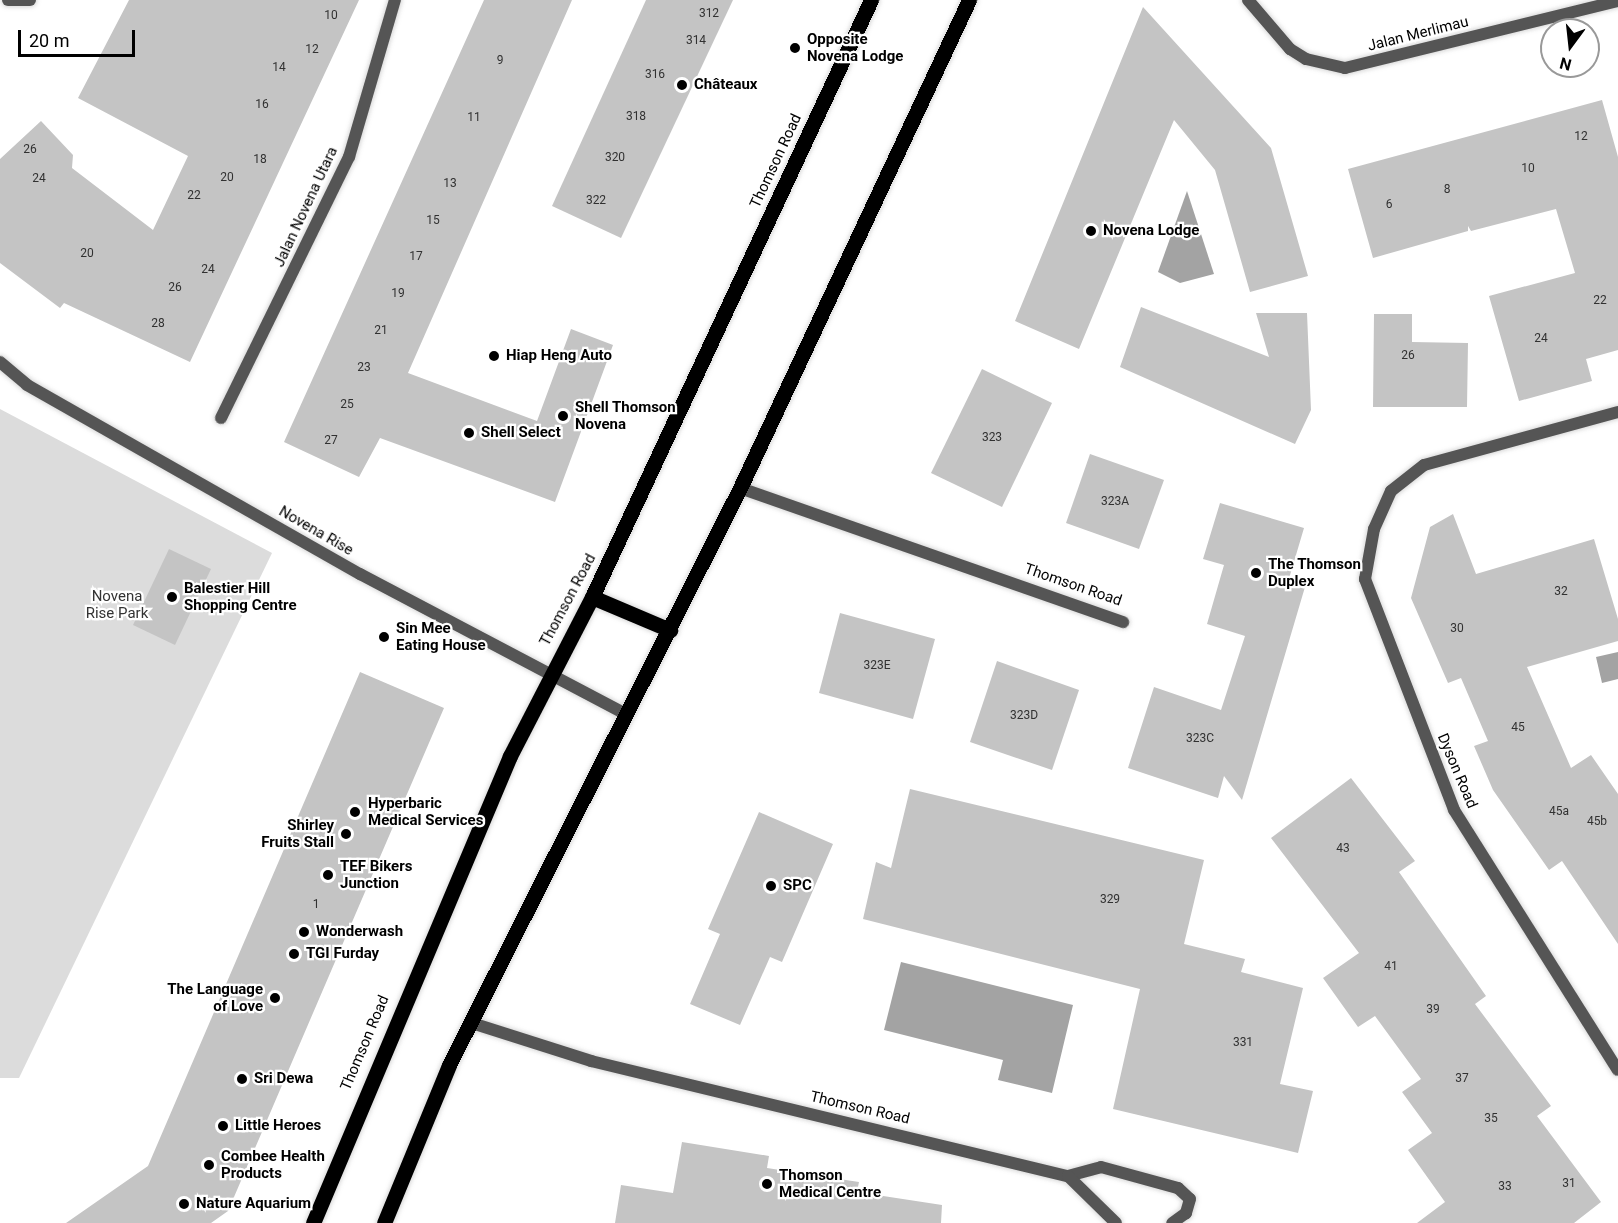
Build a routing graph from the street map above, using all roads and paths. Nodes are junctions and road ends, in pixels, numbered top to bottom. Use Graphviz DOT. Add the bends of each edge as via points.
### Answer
graph roads {
  1 [pos="8,0"];
  2 [pos="30,0"];
  3 [pos="395,0"];
  4 [pos="871,0"];
  5 [pos="969,0"];
  6 [pos="1248,0"];
  7 [pos="1618,1"];
  8 [pos="0,362"];
  9 [pos="1618,412"];
  10 [pos="221,418"];
  11 [pos="740,488"];
  12 [pos="592,597"];
  13 [pos="1122,622"];
  14 [pos="670,630"];
  15 [pos="547,676"];
  16 [pos="625,714"];
  17 [pos="472,1023"];
  18 [pos="1618,1070"];
  19 [pos="1068,1176"];
  20 [pos="313,1223"];
  21 [pos="384,1223"];
  22 [pos="1116,1223"];
  23 [pos="1172,1223"];
  1 -- 2 [label="street"];
  3 -- 10 [label="street, Jalan Novena Utara" via="349,157"];
  4 -- 12 [label="main road, Thomson Road"];
  5 -- 11 [label="main road"];
  6 -- 7 [label="street, Jalan Merlimau" via="1290,49 1306,59 1345,68"];
  8 -- 15 [label="street, Novena Rise" via="27,386"];
  9 -- 18 [label="street, Dyson Road" via="1425,465 1391,491 1374,529 1365,579 1454,810"];
  11 -- 13 [label="street, Thomson Road"];
  11 -- 14 [label="main road"];
  12 -- 14 [label="main road"];
  12 -- 15 [label="main road, Thomson Road"];
  14 -- 16 [label="main road"];
  15 -- 16 [label="street, Novena Rise"];
  15 -- 20 [label="main road, Thomson Road" via="421,956"];
  16 -- 17 [label="main road"];
  17 -- 19 [label="street, Thomson Road" via="633,1072"];
  17 -- 21 [label="main road"];
  19 -- 22 [label="street"];
  19 -- 23 [label="street, Thomson Road" via="1101,1167 1178,1188 1190,1199 1186,1213"];
}
